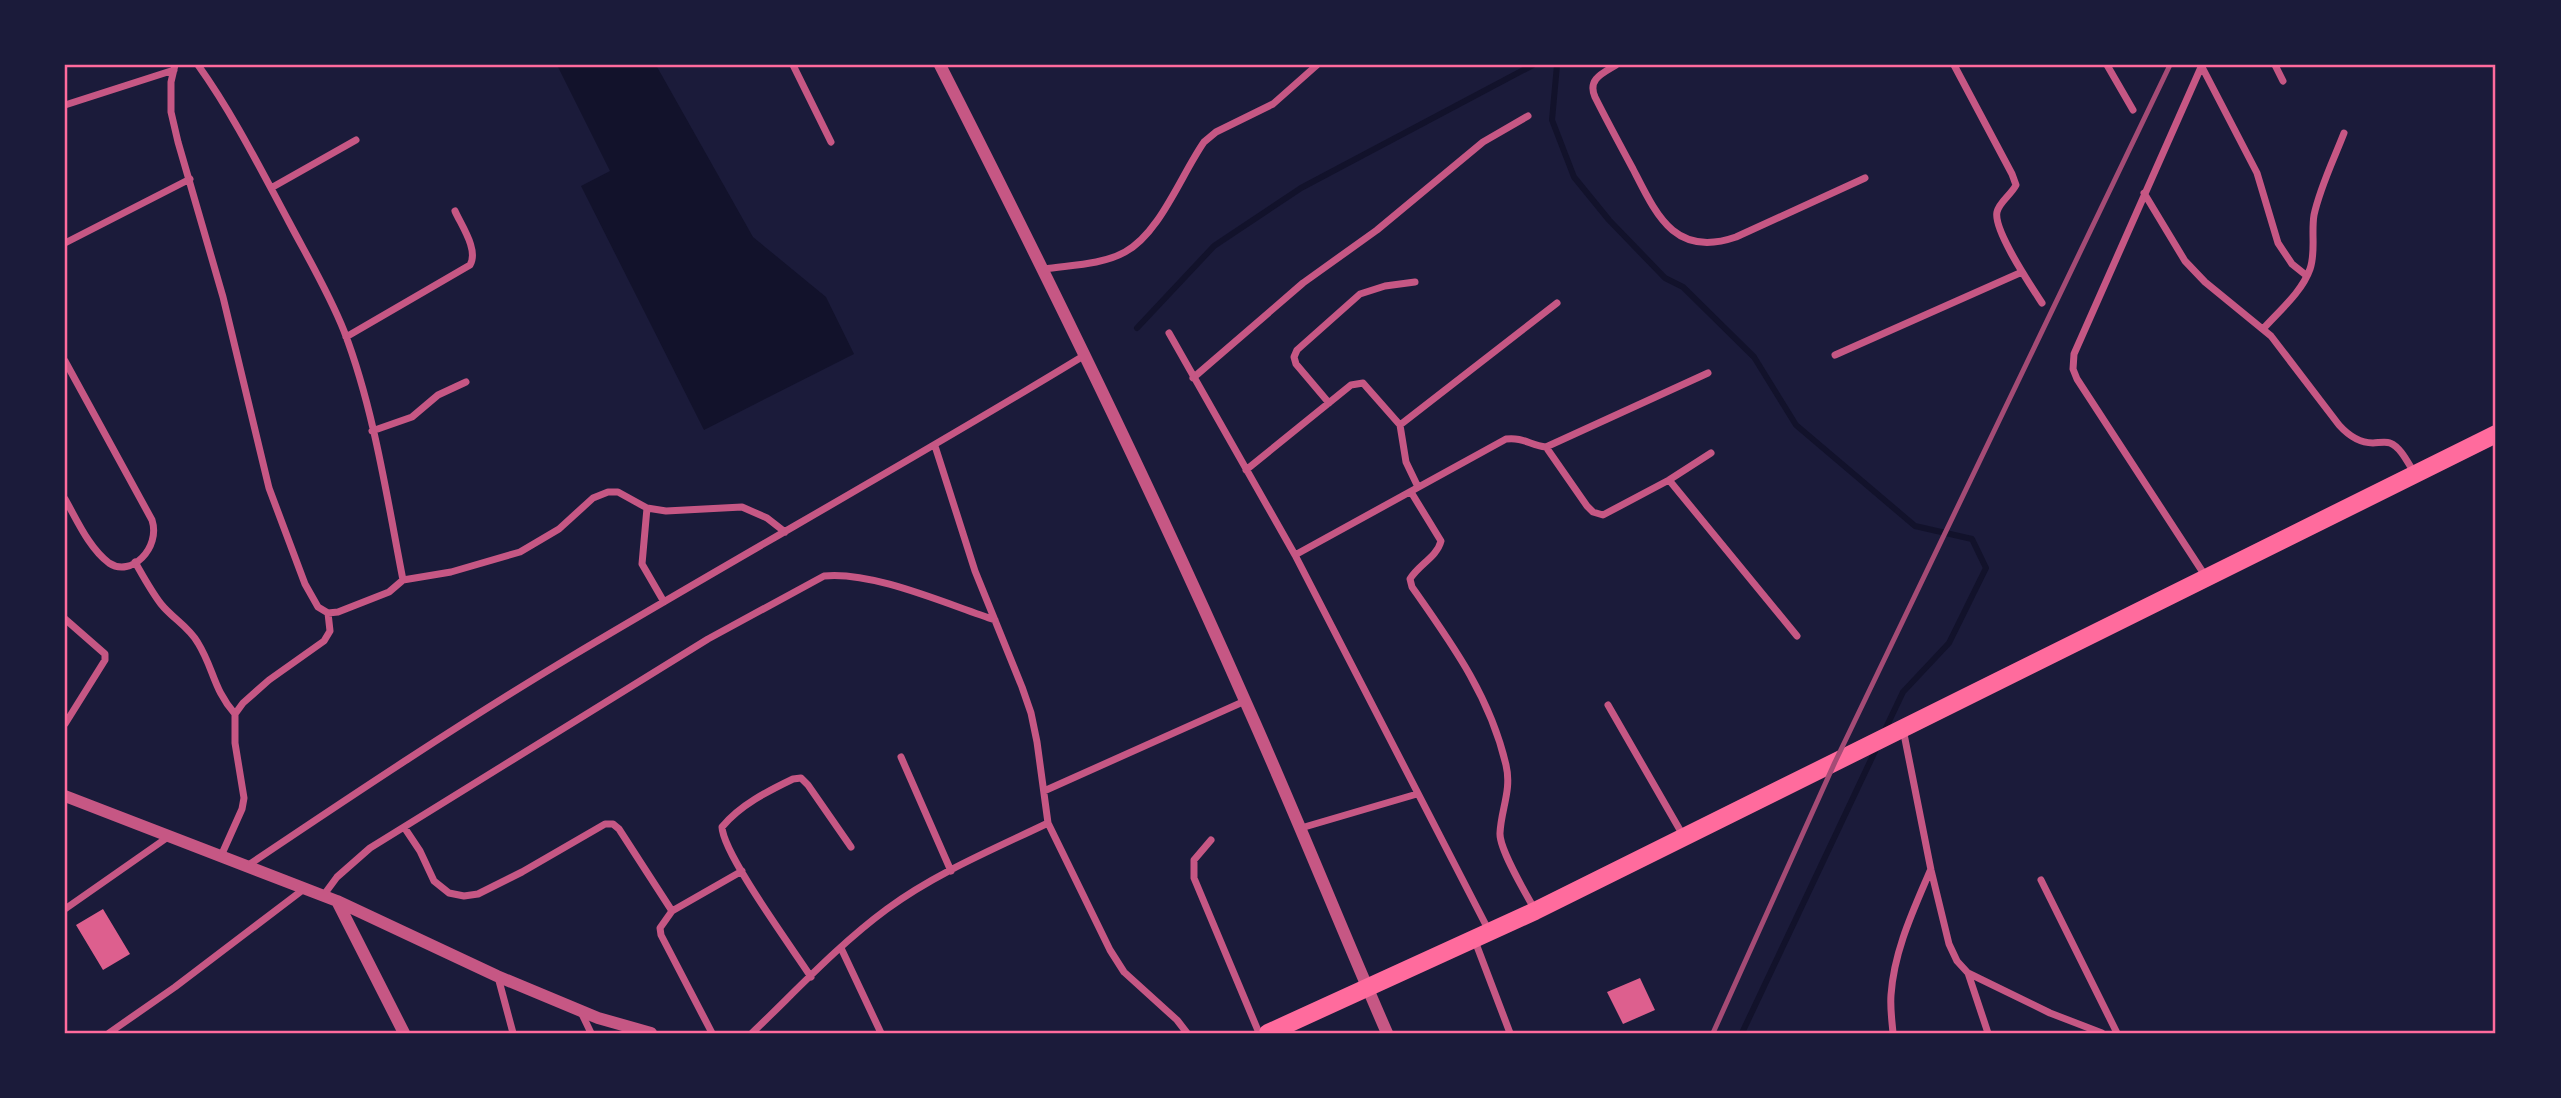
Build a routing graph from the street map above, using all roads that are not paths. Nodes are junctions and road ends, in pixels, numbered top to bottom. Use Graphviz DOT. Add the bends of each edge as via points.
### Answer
graph roads {
  1 [pos="198,65"];
  2 [pos="793,65"];
  3 [pos="940,65"];
  4 [pos="1317,65"];
  5 [pos="1616,65"];
  6 [pos="1954,65"];
  7 [pos="2108,65"];
  8 [pos="2275,65"];
  9 [pos="2202,66"];
  10 [pos="174,67"];
  11 [pos="2283,81"];
  12 [pos="65,105"];
  13 [pos="2133,110"];
  14 [pos="1528,116"];
  15 [pos="2344,133"];
  16 [pos="356,141"];
  17 [pos="831,142"];
  18 [pos="1865,178"];
  19 [pos="190,179"];
  20 [pos="271,188"];
  21 [pos="2144,193"];
  22 [pos="455,211"];
  23 [pos="65,243"];
  24 [pos="1044,269"];
  25 [pos="2022,272"];
  26 [pos="2307,276"];
  27 [pos="1415,282"];
  28 [pos="1557,303"];
  29 [pos="2042,303"];
  30 [pos="2263,329"];
  31 [pos="1168,332"];
  32 [pos="346,337"];
  33 [pos="1086,355"];
  34 [pos="1835,355"];
  35 [pos="65,361"];
  36 [pos="1707,373"];
  37 [pos="1193,378"];
  38 [pos="466,382"];
  39 [pos="1329,403"];
  40 [pos="1400,425"];
  41 [pos="372,431"];
  42 [pos="2496,434"];
  43 [pos="935,446"];
  44 [pos="1546,447"];
  45 [pos="1711,453"];
  46 [pos="1246,470"];
  47 [pos="2415,474"];
  48 [pos="1669,480"];
  49 [pos="1414,489"];
  50 [pos="65,499"];
  51 [pos="647,508"];
  52 [pos="785,532"];
  53 [pos="1295,555"];
  54 [pos="135,562"];
  55 [pos="2206,577"];
  56 [pos="403,580"];
  57 [pos="664,602"];
  58 [pos="328,613"];
  59 [pos="65,619"];
  60 [pos="995,620"];
  61 [pos="1797,636"];
  62 [pos="1245,701"];
  63 [pos="1608,705"];
  64 [pos="235,715"];
  65 [pos="65,724"];
  66 [pos="1896,731"];
  67 [pos="901,757"];
  68 [pos="1044,791"];
  69 [pos="1417,794"];
  70 [pos="65,796"];
  71 [pos="1048,822"];
  72 [pos="404,827"];
  73 [pos="1301,828"];
  74 [pos="169,837"];
  75 [pos="1684,838"];
  76 [pos="1211,840"];
  77 [pos="850,847"];
  78 [pos="221,856"];
  79 [pos="247,866"];
  80 [pos="1931,870"];
  81 [pos="742,871"];
  82 [pos="951,871"];
  83 [pos="2041,880"];
  84 [pos="304,888"];
  85 [pos="323,896"];
  86 [pos="337,901"];
  87 [pos="65,909"];
  88 [pos="672,911"];
  89 [pos="1535,911"];
  90 [pos="1482,937"];
  91 [pos="841,948"];
  92 [pos="1968,972"];
  93 [pos="497,976"];
  94 [pos="811,977"];
  95 [pos="1366,986"];
  96 [pos="581,1011"];
  97 [pos="110,1033"];
  98 [pos="404,1033"];
  99 [pos="513,1033"];
  100 [pos="591,1033"];
  101 [pos="651,1033"];
  102 [pos="712,1033"];
  103 [pos="751,1033"];
  104 [pos="881,1033"];
  105 [pos="1187,1033"];
  106 [pos="1259,1033"];
  107 [pos="1268,1033"];
  108 [pos="1387,1033"];
  109 [pos="1510,1033"];
  110 [pos="1893,1033"];
  111 [pos="1988,1033"];
  112 [pos="2102,1033"];
  113 [pos="2118,1033"];
  1 -- 20 [label="street"];
  2 -- 17 [label="street"];
  3 -- 24 [label="street"];
  4 -- 24 [label="street" via="1273,104 1204,142 1153,226 1126,252"];
  5 -- 18 [label="street" via="1598,75 1592,90 1654,211 1691,241 1717,243 1736,237"];
  6 -- 25 [label="street" via="2016,185 1997,209 1996,218"];
  7 -- 13 [label="street"];
  8 -- 11 [label="street"];
  9 -- 21 [label="street"];
  9 -- 26 [label="street" via="2257,173 2283,253"];
  10 -- 12 [label="street"];
  10 -- 19 [label="street" via="171,112"];
  14 -- 37 [label="street" via="1482,142 1397,214 1303,283"];
  15 -- 26 [label="street" via="2317,202"];
  16 -- 20 [label="street"];
  19 -- 23 [label="street"];
  19 -- 58 [label="street" via="270,488 305,584 318,607"];
  20 -- 32 [label="street"];
  21 -- 30 [label="street" via="2185,261"];
  21 -- 55 [label="street" via="2074,354 2073,369"];
  22 -- 32 [label="street" via="472,251 470,265"];
  24 -- 33 [label="street"];
  25 -- 29 [label="street"];
  25 -- 34 [label="street"];
  26 -- 30 [label="street"];
  27 -- 39 [label="street" via="1360,294 1297,350 1296,364"];
  28 -- 40 [label="street"];
  30 -- 47 [label="street" via="2349,435 2370,443 2389,443"];
  31 -- 37 [label="street"];
  32 -- 41 [label="street"];
  33 -- 43 [label="street"];
  33 -- 62 [label="street"];
  35 -- 54 [label="street" via="155,528 152,546"];
  36 -- 44 [label="street"];
  37 -- 46 [label="street"];
  38 -- 41 [label="street" via="438,395 412,417"];
  39 -- 40 [label="street" via="1351,385 1363,383"];
  39 -- 46 [label="street"];
  40 -- 49 [label="street"];
  41 -- 56 [label="street"];
  42 -- 47 [label="main road"];
  43 -- 52 [label="street"];
  43 -- 60 [label="street"];
  44 -- 48 [label="street" via="1593,512 1603,515"];
  44 -- 49 [label="street" via="1519,438 1506,439"];
  45 -- 48 [label="street"];
  46 -- 53 [label="street"];
  47 -- 55 [label="main road"];
  48 -- 61 [label="street"];
  49 -- 53 [label="street"];
  49 -- 89 [label="street" via="1441,541 1439,549 1415,571 1412,587 1474,677 1497,733 1509,789 1499,835"];
  50 -- 54 [label="street" via="103,557 113,565"];
  51 -- 52 [label="street" via="693,512 742,507"];
  51 -- 56 [label="street" via="618,492 608,492 520,552"];
  51 -- 57 [label="street" via="642,564"];
  52 -- 57 [label="street"];
  53 -- 69 [label="street"];
  54 -- 64 [label="street" via="160,603 199,643 216,687"];
  55 -- 66 [label="main road"];
  56 -- 58 [label="street" via="389,592"];
  57 -- 79 [label="street"];
  58 -- 64 [label="street" via="330,631 324,641 268,680"];
  59 -- 65 [label="street" via="105,654"];
  60 -- 68 [label="street" via="1031,713"];
  60 -- 72 [label="street" via="865,577 824,576 708,639"];
  62 -- 68 [label="street"];
  62 -- 73 [label="street"];
  63 -- 75 [label="street"];
  64 -- 78 [label="street" via="244,797"];
  66 -- 75 [label="main road"];
  66 -- 80 [label="street"];
  67 -- 82 [label="street"];
  68 -- 71 [label="street"];
  69 -- 73 [label="street"];
  69 -- 90 [label="street"];
  70 -- 74 [label="street"];
  71 -- 82 [label="street"];
  71 -- 105 [label="street" via="1124,972"];
  72 -- 85 [label="street" via="370,848"];
  72 -- 88 [label="street" via="434,881 449,893 464,896 478,894 612,824"];
  73 -- 95 [label="street"];
  74 -- 78 [label="street"];
  74 -- 87 [label="street"];
  75 -- 89 [label="main road"];
  76 -- 106 [label="street" via="1194,860 1194,878"];
  77 -- 81 [label="street" via="808,785 801,778 793,779 747,805 722,827"];
  78 -- 79 [label="street"];
  79 -- 84 [label="street"];
  80 -- 92 [label="street" via="1949,944"];
  80 -- 110 [label="street" via="1894,966"];
  81 -- 88 [label="street"];
  81 -- 94 [label="street"];
  82 -- 91 [label="street" via="888,908"];
  83 -- 113 [label="street"];
  84 -- 85 [label="street"];
  84 -- 97 [label="street"];
  85 -- 86 [label="street"];
  86 -- 93 [label="street"];
  86 -- 98 [label="street"];
  88 -- 102 [label="street" via="660,928 661,935"];
  89 -- 90 [label="main road"];
  90 -- 95 [label="main road"];
  90 -- 109 [label="street"];
  91 -- 94 [label="street"];
  91 -- 104 [label="street"];
  92 -- 111 [label="street"];
  92 -- 112 [label="street"];
  93 -- 96 [label="street"];
  93 -- 99 [label="street"];
  94 -- 103 [label="street"];
  95 -- 107 [label="main road"];
  95 -- 108 [label="street"];
  96 -- 100 [label="street"];
  96 -- 101 [label="street"];
}
